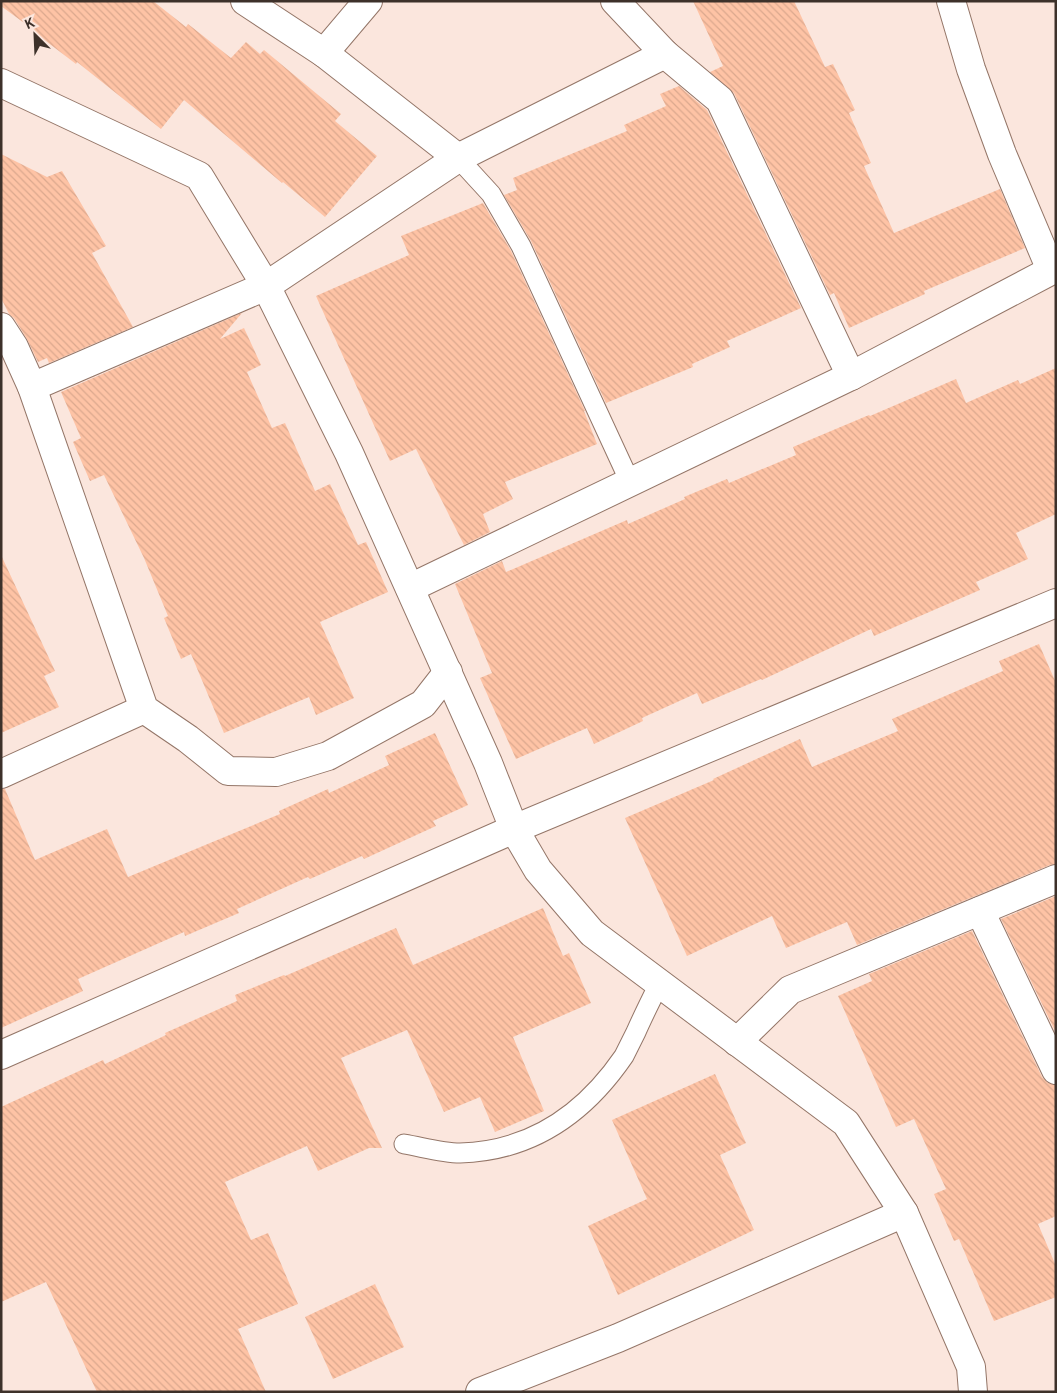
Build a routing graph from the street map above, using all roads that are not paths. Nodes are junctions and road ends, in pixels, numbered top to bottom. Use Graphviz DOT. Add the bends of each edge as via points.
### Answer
graph roads {
  1 [pos="245,1"];
  2 [pos="368,1"];
  3 [pos="615,1"];
  4 [pos="951,1"];
  5 [pos="324,53"];
  6 [pos="665,54"];
  7 [pos="1,82"];
  8 [pos="458,158"];
  9 [pos="1053,269"];
  10 [pos="266,286"];
  11 [pos="1,327"];
  12 [pos="851,376"];
  13 [pos="32,387"];
  14 [pos="630,482"];
  15 [pos="410,588"];
  16 [pos="1056,603"];
  17 [pos="448,672"];
  18 [pos="144,709"];
  19 [pos="1,774"];
  20 [pos="514,829"];
  21 [pos="1056,879"];
  22 [pos="980,911"];
  23 [pos="659,984"];
  24 [pos="737,1042"];
  25 [pos="1,1055"];
  26 [pos="1056,1070"];
  27 [pos="404,1144"];
  28 [pos="904,1213"];
  29 [pos="480,1392"];
  30 [pos="973,1392"];
  1 -- 5 [label="street"];
  2 -- 5 [label="street"];
  3 -- 6 [label="street"];
  4 -- 9 [label="street" via="971,69 1002,154"];
  5 -- 8 [label="street"];
  6 -- 8 [label="street"];
  6 -- 12 [label="street" via="720,100"];
  7 -- 10 [label="street" via="199,176"];
  8 -- 10 [label="street"];
  8 -- 14 [label="lane" via="491,194 521,246"];
  9 -- 12 [label="street"];
  10 -- 13 [label="street"];
  10 -- 15 [label="street" via="349,453"];
  11 -- 13 [label="street"];
  12 -- 14 [label="street"];
  13 -- 18 [label="street"];
  14 -- 15 [label="street"];
  15 -- 17 [label="street"];
  16 -- 20 [label="street"];
  17 -- 18 [label="street" via="423,704 328,756 276,772 228,771"];
  17 -- 20 [label="street"];
  18 -- 19 [label="street"];
  20 -- 23 [label="street" via="538,870 592,933"];
  20 -- 25 [label="street"];
  21 -- 22 [label="street"];
  22 -- 24 [label="street" via="790,990"];
  22 -- 26 [label="street"];
  23 -- 24 [label="street"];
  23 -- 27 [label="lane" via="624,1055 591,1097 567,1118 521,1141 481,1151 458,1153"];
  24 -- 28 [label="street" via="846,1123"];
  28 -- 29 [label="street" via="618,1338"];
  28 -- 30 [label="street" via="970,1367"];
}
